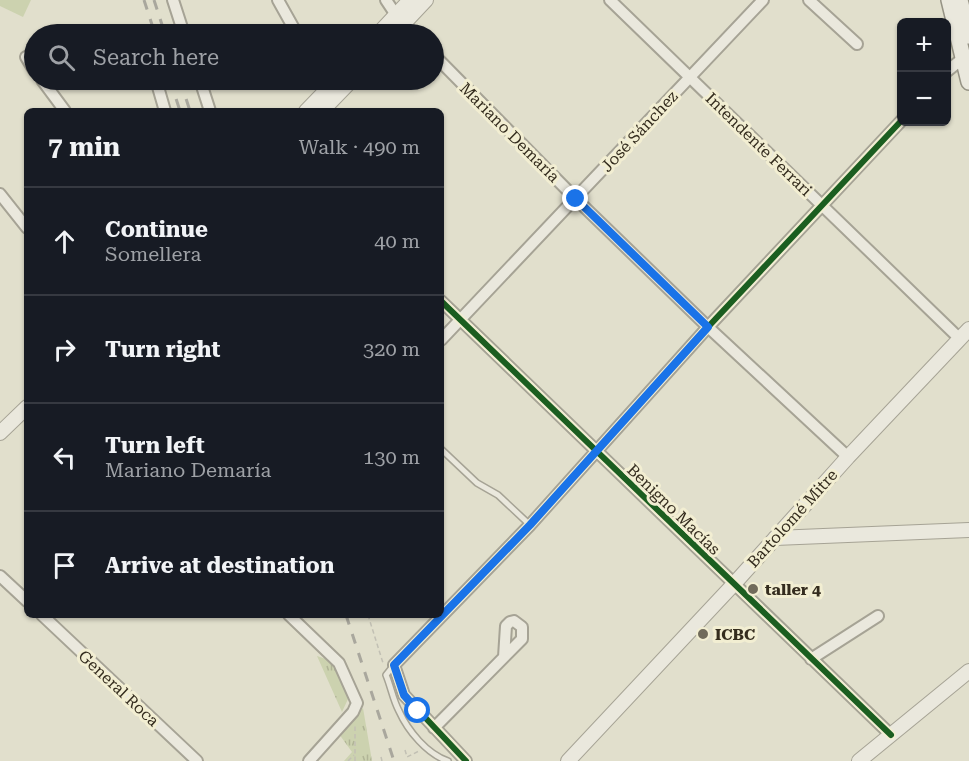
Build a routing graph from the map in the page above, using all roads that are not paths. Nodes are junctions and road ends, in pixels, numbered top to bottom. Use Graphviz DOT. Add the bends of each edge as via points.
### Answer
graph roads {
  1 [pos="173,0"];
  2 [pos="278,0"];
  3 [pos="386,0"];
  4 [pos="410,0"];
  5 [pos="426,0"];
  6 [pos="609,0"];
  7 [pos="763,0"];
  8 [pos="809,0"];
  9 [pos="949,0"];
  10 [pos="960,0"];
  11 [pos="181,24"];
  12 [pos="291,24"];
  13 [pos="400,24"];
  14 [pos="403,24"];
  15 [pos="405,24"];
  16 [pos="969,36"];
  17 [pos="857,44"];
  18 [pos="966,56"];
  19 [pos="444,65"];
  20 [pos="951,68"];
  21 [pos="689,77"];
  22 [pos="969,82"];
  23 [pos="49,90"];
  24 [pos="159,90"];
  25 [pos="203,90"];
  26 [pos="327,92"];
  27 [pos="63,108"];
  28 [pos="164,108"];
  29 [pos="209,108"];
  30 [pos="309,108"];
  31 [pos="897,125"];
  32 [pos="0,194"];
  33 [pos="576,199"];
  34 [pos="823,205"];
  35 [pos="24,224"];
  36 [pos="444,304"];
  37 [pos="460,320"];
  38 [pos="708,327"];
  39 [pos="964,334"];
  40 [pos="444,337"];
  41 [pos="24,410"];
  42 [pos="0,433"];
  43 [pos="444,452"];
  44 [pos="596,452"];
  45 [pos="848,457"];
  46 [pos="530,525"];
  47 [pos="969,530"];
  48 [pos="775,538"];
  49 [pos="0,576"];
  50 [pos="733,585"];
  51 [pos="24,598"];
  52 [pos="444,614"];
  53 [pos="878,616"];
  54 [pos="45,618"];
  55 [pos="292,618"];
  56 [pos="440,618"];
  57 [pos="504,657"];
  58 [pos="811,659"];
  59 [pos="394,665"];
  60 [pos="969,671"];
  61 [pos="434,728"];
  62 [pos="891,735"];
  63 [pos="197,761"];
  64 [pos="309,761"];
  65 [pos="449,761"];
  66 [pos="461,761"];
  67 [pos="466,761"];
  68 [pos="568,761"];
  69 [pos="859,761"];
  1 -- 11 [label="street"];
  2 -- 12 [label="street"];
  3 -- 13 [label="street"];
  4 -- 14 [label="street"];
  5 -- 15 [label="street"];
  6 -- 21 [label="street, Intendente Ferrari"];
  7 -- 21 [label="street, José Sánchez"];
  8 -- 17 [label="street"];
  9 -- 18 [label="main road"];
  10 -- 16 [label="main road"];
  18 -- 20 [label="street"];
  18 -- 22 [label="main road"];
  19 -- 33 [label="street, Mariano Demaría"];
  21 -- 33 [label="street, José Sánchez"];
  21 -- 34 [label="street, Intendente Ferrari"];
  23 -- 27 [label="street"];
  24 -- 28 [label="street"];
  25 -- 29 [label="street"];
  26 -- 30 [label="street"];
  31 -- 34 [label="street"];
  32 -- 35 [label="street"];
  33 -- 37 [label="street, José Sánchez"];
  33 -- 38 [label="street, Mariano Demaría"];
  34 -- 38 [label="street"];
  34 -- 39 [label="street, Intendente Ferrari"];
  36 -- 37 [label="street, Benigno Macías"];
  37 -- 40 [label="street, José Sánchez"];
  37 -- 44 [label="street, Benigno Macías"];
  38 -- 44 [label="street"];
  38 -- 45 [label="street, Mariano Demaría"];
  39 -- 45 [label="street, Bartolomé Mitre"];
  41 -- 42 [label="street"];
  43 -- 46 [label="lane"];
  44 -- 46 [label="street"];
  44 -- 50 [label="street, Benigno Macías"];
  45 -- 48 [label="street, Bartolomé Mitre"];
  46 -- 52 [label="street"];
  47 -- 48 [label="street"];
  48 -- 50 [label="street, Bartolomé Mitre"];
  49 -- 51 [label="street"];
  50 -- 58 [label="street, Benigno Macías"];
  50 -- 68 [label="street, Bartolomé Mitre"];
  53 -- 58 [label="street"];
  54 -- 63 [label="street, General Roca"];
  55 -- 64 [label="street" via="339,663 357,703"];
  56 -- 59 [label="street"];
  57 -- 61 [label="street"];
  58 -- 62 [label="street, Benigno Macías"];
  59 -- 61 [label="street" via="404,695"];
  59 -- 65 [label="lane" via="386,675 398,711 436,757"];
  60 -- 62 [label="street"];
  61 -- 67 [label="street"];
  62 -- 69 [label="street"];
  65 -- 66 [label="lane"];
}
